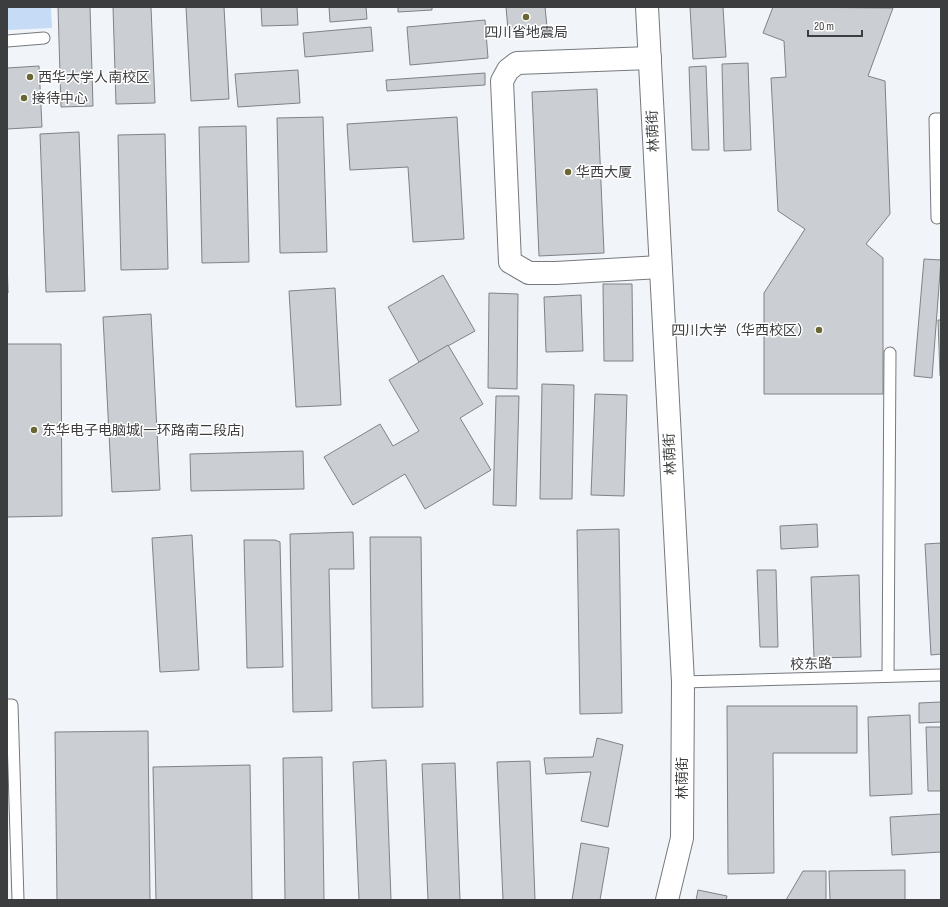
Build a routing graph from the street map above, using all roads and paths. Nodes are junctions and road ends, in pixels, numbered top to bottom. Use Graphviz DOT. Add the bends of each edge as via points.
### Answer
graph roads {
  1 [pos="647,7"];
  2 [pos="44,38"];
  3 [pos="7,41"];
  4 [pos="650,58"];
  5 [pos="941,119"];
  6 [pos="937,218"];
  7 [pos="660,267"];
  8 [pos="890,353"];
  9 [pos="941,675"];
  10 [pos="888,676"];
  11 [pos="683,682"];
  12 [pos="7,705"];
  13 [pos="18,900"];
  14 [pos="667,900"];
  1 -- 4 [label="street, 林荫街"];
  2 -- 3 [label="lane"];
  4 -- 7 [label="street, 林荫街"];
  4 -- 7 [label="street" via="517,63 508,70 502,81 510,262 529,273"];
  5 -- 6 [label="lane" via="935,119"];
  7 -- 11 [label="street, 林荫街"];
  8 -- 10 [label="lane"];
  9 -- 10 [label="lane, 校东路"];
  10 -- 11 [label="lane, 校东路"];
  11 -- 14 [label="street, 林荫街" via="682,838"];
  12 -- 13 [label="lane" via="12,705"];
}
